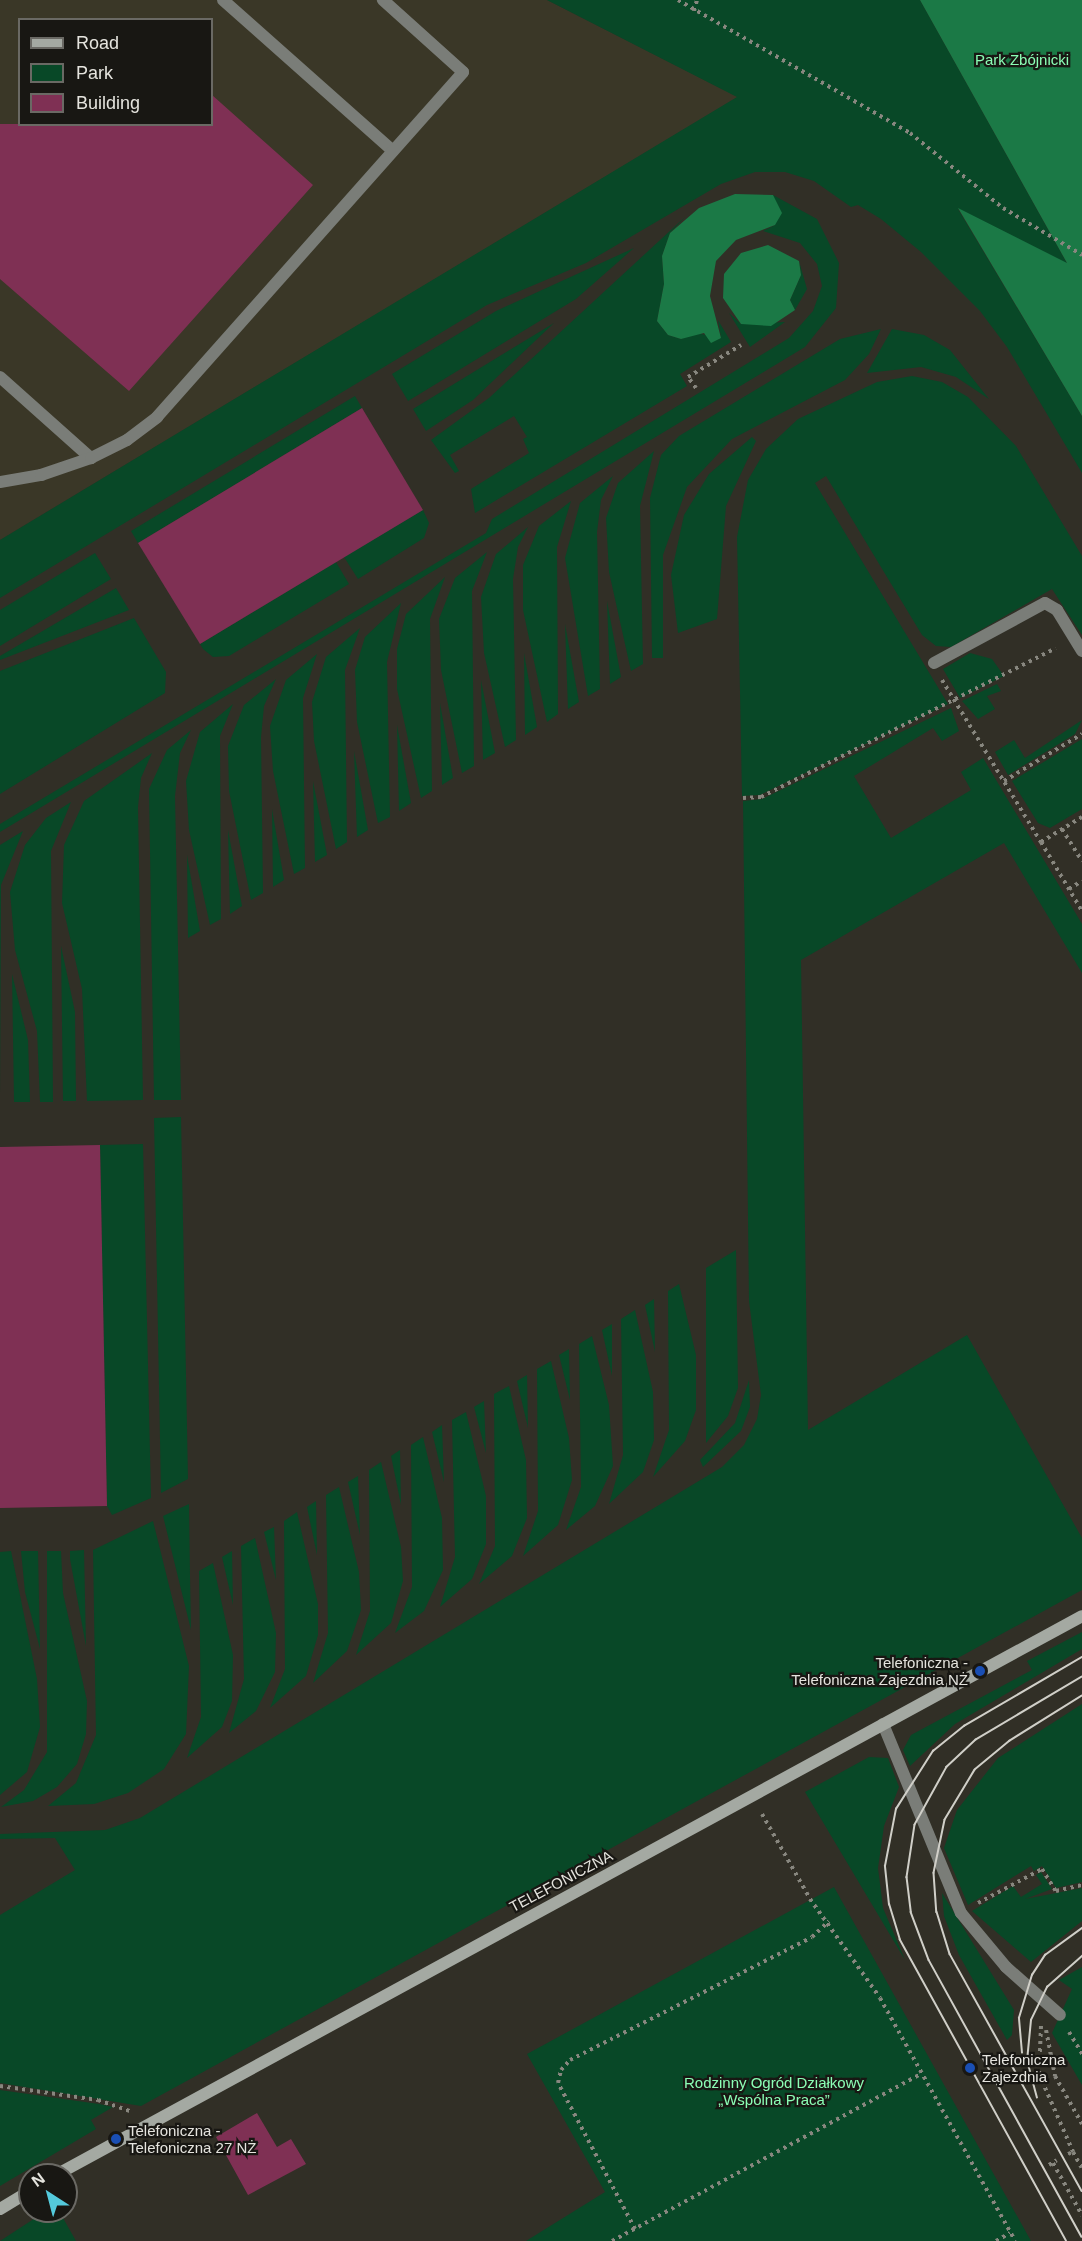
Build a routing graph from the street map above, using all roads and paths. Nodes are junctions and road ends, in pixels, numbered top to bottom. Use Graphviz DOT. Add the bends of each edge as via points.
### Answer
graph roads {
  1 [pos="223,0"];
  2 [pos="383,0"];
  3 [pos="678,0"];
  4 [pos="697,0"];
  5 [pos="694,11"];
  6 [pos="393,151"];
  7 [pos="1082,255"];
  8 [pos="741,345"];
  9 [pos="0,376"];
  10 [pos="696,388"];
  11 [pos="91,458"];
  12 [pos="0,482"];
  13 [pos="1079,645"];
  14 [pos="934,663"];
  15 [pos="956,703"];
  16 [pos="1082,734"];
  17 [pos="1004,781"];
  18 [pos="743,798"];
  19 [pos="1082,817"];
  20 [pos="1062,829"];
  21 [pos="1041,842"];
  22 [pos="1082,861"];
  23 [pos="1082,881"];
  24 [pos="1069,889"];
  25 [pos="1082,911"];
  26 [pos="1082,1616"];
  27 [pos="883,1724"];
  28 [pos="752,1794"];
  29 [pos="1082,1885"];
  30 [pos="961,1913"];
  31 [pos="829,1922"];
  32 [pos="1050,2006"];
  33 [pos="1060,2015"];
  34 [pos="921,2074"];
  35 [pos="0,2086"];
  36 [pos="1082,2124"];
  37 [pos="140,2125"];
  38 [pos="1073,2152"];
  39 [pos="1068,2154"];
  40 [pos="76,2163"];
  41 [pos="1053,2163"];
  42 [pos="1082,2168"];
  43 [pos="18,2198"];
  44 [pos="0,2209"];
  45 [pos="1082,2215"];
  46 [pos="635,2229"];
  47 [pos="1010,2233"];
  48 [pos="612,2241"];
  49 [pos="996,2241"];
  50 [pos="1015,2241"];
  1 -- 6 [label="lane"];
  2 -- 6 [label="lane" via="463,72"];
  3 -- 5 [label="path"];
  4 -- 5 [label="path"];
  5 -- 7 [label="path" via="910,133 1003,208"];
  6 -- 11 [label="lane" via="157,417"];
  8 -- 10 [label="path" via="688,376"];
  9 -- 11 [label="lane"];
  11 -- 12 [label="lane" via="41,476"];
  13 -- 14 [label="lane" via="1058,610 1045,603"];
  13 -- 15 [label="path"];
  14 -- 15 [label="path"];
  15 -- 17 [label="path"];
  15 -- 18 [label="path" via="761,797"];
  16 -- 17 [label="path"];
  17 -- 21 [label="path"];
  19 -- 20 [label="path"];
  20 -- 21 [label="path"];
  20 -- 22 [label="path"];
  21 -- 24 [label="path"];
  23 -- 24 [label="path"];
  24 -- 25 [label="path"];
  26 -- 27 [label="street, TELEFONICZNA"];
  27 -- 28 [label="street, TELEFONICZNA"];
  27 -- 30 [label="lane"];
  28 -- 31 [label="path" via="810,1899"];
  28 -- 37 [label="street, TELEFONICZNA"];
  29 -- 30 [label="path" via="1056,1891 1042,1869"];
  30 -- 32 [label="lane" via="1006,1967"];
  31 -- 34 [label="path"];
  31 -- 46 [label="path" via="812,1937 570,2060 561,2070 558,2083"];
  32 -- 33 [label="lane"];
  32 -- 36 [label="path" via="1047,2056"];
  32 -- 38 [label="path" via="1040,2027 1037,2061 1050,2107"];
  34 -- 46 [label="path"];
  34 -- 47 [label="path"];
  35 -- 37 [label="path" via="129,2107"];
  37 -- 40 [label="street, TELEFONICZNA"];
  38 -- 39 [label="path"];
  38 -- 42 [label="path"];
  41 -- 45 [label="path"];
  43 -- 44 [label="street"];
  46 -- 48 [label="path"];
  47 -- 49 [label="path"];
  47 -- 50 [label="path"];
}
